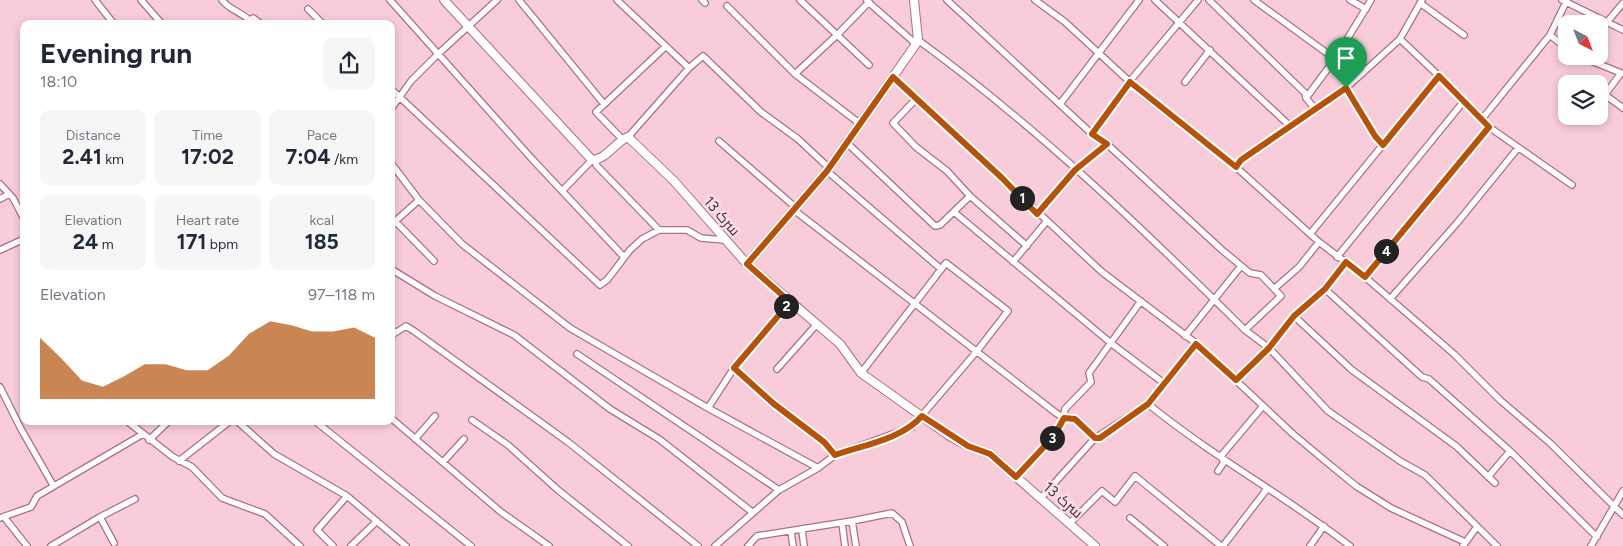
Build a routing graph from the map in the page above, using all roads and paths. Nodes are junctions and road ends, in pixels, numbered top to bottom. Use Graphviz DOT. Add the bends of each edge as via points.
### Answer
graph roads {
  1 [pos="95,0"];
  2 [pos="141,0"];
  3 [pos="222,0"];
  4 [pos="390,0"];
  5 [pos="444,0"];
  6 [pos="497,0"];
  7 [pos="519,0"];
  8 [pos="617,0"];
  9 [pos="800,0"];
  10 [pos="914,0"];
  11 [pos="947,0"];
  12 [pos="1036,0"];
  13 [pos="1139,0"];
  14 [pos="1156,0"];
  15 [pos="1198,0"];
  16 [pos="1209,0"];
  17 [pos="1254,0"];
  18 [pos="1350,0"];
  19 [pos="1371,0"];
  20 [pos="868,1"];
  21 [pos="1565,1"];
  22 [pos="1421,2"];
  23 [pos="1623,3"];
  24 [pos="727,6"];
  25 [pos="308,9"];
  26 [pos="1366,9"];
  27 [pos="1594,15"];
  28 [pos="111,20"];
  29 [pos="158,20"];
  30 [pos="245,20"];
  31 [pos="319,20"];
  32 [pos="1179,20"];
  33 [pos="1608,22"];
  34 [pos="468,28"];
  35 [pos="1623,30"];
  36 [pos="1464,35"];
  37 [pos="1550,35"];
  38 [pos="837,36"];
  39 [pos="1400,39"];
  40 [pos="917,42"];
  41 [pos="1558,42"];
  42 [pos="666,47"];
  43 [pos="1210,50"];
  44 [pos="1098,53"];
  45 [pos="438,54"];
  46 [pos="1335,59"];
  47 [pos="869,65"];
  48 [pos="1601,65"];
  49 [pos="689,68"];
  50 [pos="795,74"];
  51 [pos="1439,76"];
  52 [pos="893,77"];
  53 [pos="1130,82"];
  54 [pos="1186,82"];
  55 [pos="1346,88"];
  56 [pos="1608,89"];
  57 [pos="395,94"];
  58 [pos="1608,97"];
  59 [pos="400,98"];
  60 [pos="917,98"];
  61 [pos="1306,98"];
  62 [pos="1464,101"];
  63 [pos="395,104"];
  64 [pos="604,104"];
  65 [pos="1060,104"];
  66 [pos="1623,108"];
  67 [pos="1316,110"];
  68 [pos="1482,119"];
  69 [pos="859,123"];
  70 [pos="1290,126"];
  71 [pos="1489,127"];
  72 [pos="1092,134"];
  73 [pos="625,138"];
  74 [pos="719,141"];
  75 [pos="846,142"];
  76 [pos="1107,144"];
  77 [pos="1383,145"];
  78 [pos="1518,148"];
  79 [pos="594,160"];
  80 [pos="1236,167"];
  81 [pos="395,168"];
  82 [pos="828,170"];
  83 [pos="1075,170"];
  84 [pos="0,184"];
  85 [pos="1572,185"];
  86 [pos="562,191"];
  87 [pos="9,194"];
  88 [pos="970,196"];
  89 [pos="0,199"];
  90 [pos="419,200"];
  91 [pos="795,209"];
  92 [pos="20,212"];
  93 [pos="954,212"];
  94 [pos="1037,214"];
  95 [pos="395,221"];
  96 [pos="1046,222"];
  97 [pos="395,225"];
  98 [pos="659,230"];
  99 [pos="1310,234"];
  100 [pos="724,240"];
  101 [pos="20,241"];
  102 [pos="1319,242"];
  103 [pos="1027,246"];
  104 [pos="0,250"];
  105 [pos="624,257"];
  106 [pos="1337,257"];
  107 [pos="434,260"];
  108 [pos="1013,262"];
  109 [pos="1346,262"];
  110 [pos="747,264"];
  111 [pos="1241,266"];
  112 [pos="942,269"];
  113 [pos="395,271"];
  114 [pos="1365,277"];
  115 [pos="1275,288"];
  116 [pos="1325,289"];
  117 [pos="1214,299"];
  118 [pos="1390,300"];
  119 [pos="1141,301"];
  120 [pos="790,302"];
  121 [pos="915,304"];
  122 [pos="1294,316"];
  123 [pos="817,324"];
  124 [pos="1245,330"];
  125 [pos="395,333"];
  126 [pos="1185,336"];
  127 [pos="1112,344"];
  128 [pos="1196,344"];
  129 [pos="1269,348"];
  130 [pos="977,351"];
  131 [pos="577,354"];
  132 [pos="734,368"];
  133 [pos="776,369"];
  134 [pos="861,373"];
  135 [pos="1236,380"];
  136 [pos="1165,384"];
  137 [pos="0,387"];
  138 [pos="1148,404"];
  139 [pos="1263,406"];
  140 [pos="708,408"];
  141 [pos="435,416"];
  142 [pos="922,416"];
  143 [pos="1064,418"];
  144 [pos="472,420"];
  145 [pos="395,421"];
  146 [pos="132,425"];
  147 [pos="165,425"];
  148 [pos="223,425"];
  149 [pos="241,425"];
  150 [pos="322,425"];
  151 [pos="143,434"];
  152 [pos="415,438"];
  153 [pos="1095,438"];
  154 [pos="148,440"];
  155 [pos="464,440"];
  156 [pos="1510,451"];
  157 [pos="835,455"];
  158 [pos="1221,456"];
  159 [pos="179,461"];
  160 [pos="443,462"];
  161 [pos="818,468"];
  162 [pos="1218,471"];
  163 [pos="1016,477"];
  164 [pos="1488,477"];
  165 [pos="1495,483"];
  166 [pos="54,485"];
  167 [pos="1267,489"];
  168 [pos="779,490"];
  169 [pos="1623,491"];
  170 [pos="347,496"];
  171 [pos="135,499"];
  172 [pos="1040,499"];
  173 [pos="1614,505"];
  174 [pos="752,512"];
  175 [pos="1623,515"];
  176 [pos="2,517"];
  177 [pos="100,517"];
  178 [pos="1130,518"];
  179 [pos="377,521"];
  180 [pos="852,522"];
  181 [pos="842,523"];
  182 [pos="1070,524"];
  183 [pos="1324,526"];
  184 [pos="1476,528"];
  185 [pos="802,530"];
  186 [pos="791,531"];
  187 [pos="1596,537"];
  188 [pos="114,543"];
  189 [pos="25,544"];
  190 [pos="1464,544"];
  191 [pos="18,546"];
  192 [pos="51,546"];
  193 [pos="300,546"];
  194 [pos="333,546"];
  195 [pos="351,546"];
  196 [pos="406,546"];
  197 [pos="471,546"];
  198 [pos="549,546"];
  199 [pos="628,546"];
  200 [pos="698,546"];
  201 [pos="715,546"];
  202 [pos="748,546"];
  203 [pos="794,546"];
  204 [pos="804,546"];
  205 [pos="845,546"];
  206 [pos="856,546"];
  207 [pos="910,546"];
  208 [pos="1095,546"];
  209 [pos="1164,546"];
  210 [pos="1222,546"];
  211 [pos="1310,546"];
  212 [pos="1350,546"];
  213 [pos="1497,546"];
  214 [pos="1591,546"];
  1 -- 28 [label="street"];
  2 -- 29 [label="street"];
  3 -- 30 [label="street"];
  4 -- 45 [label="street"];
  5 -- 34 [label="street"];
  6 -- 34 [label="street"];
  7 -- 64 [label="street"];
  8 -- 42 [label="street"];
  9 -- 38 [label="street"];
  10 -- 40 [label="street"];
  11 -- 65 [label="street"];
  12 -- 44 [label="street"];
  13 -- 44 [label="street"];
  14 -- 32 [label="street"];
  15 -- 32 [label="street"];
  16 -- 61 [label="street" via="1305,93"];
  17 -- 46 [label="street"];
  18 -- 26 [label="street"];
  19 -- 26 [label="street"];
  20 -- 38 [label="street"];
  20 -- 40 [label="street"];
  21 -- 27 [label="street"];
  21 -- 37 [label="street"];
  22 -- 36 [label="street"];
  22 -- 39 [label="street"];
  23 -- 33 [label="street"];
  24 -- 50 [label="street"];
  25 -- 31 [label="street"];
  26 -- 46 [label="street"];
  32 -- 43 [label="street"];
  32 -- 53 [label="street"];
  33 -- 35 [label="street"];
  34 -- 45 [label="street"];
  34 -- 79 [label="street"];
  37 -- 41 [label="street"];
  37 -- 68 [label="street"];
  38 -- 47 [label="street"];
  38 -- 50 [label="street"];
  39 -- 51 [label="street"];
  39 -- 55 [label="street"];
  40 -- 52 [label="street"];
  40 -- 83 [label="street" via="995,98"];
  42 -- 49 [label="street"];
  42 -- 64 [label="street"];
  43 -- 54 [label="street"];
  43 -- 70 [label="street"];
  44 -- 53 [label="street"];
  44 -- 65 [label="street"];
  45 -- 59 [label="street" via="411,81"];
  45 -- 86 [label="street"];
  46 -- 61 [label="street"];
  48 -- 56 [label="street" via="1621,73"];
  49 -- 73 [label="street"];
  49 -- 82 [label="street" via="703,56 761,112 798,139"];
  50 -- 69 [label="street"];
  51 -- 62 [label="street"];
  51 -- 77 [label="street"];
  52 -- 60 [label="street"];
  52 -- 69 [label="street"];
  53 -- 72 [label="street"];
  53 -- 80 [label="street"];
  55 -- 67 [label="street"];
  55 -- 77 [label="street"];
  57 -- 59 [label="street"];
  58 -- 66 [label="street"];
  59 -- 63 [label="street"];
  59 -- 105 [label="street" via="600,286"];
  60 -- 88 [label="street" via="893,123"];
  60 -- 94 [label="street"];
  61 -- 67 [label="street"];
  62 -- 68 [label="street"];
  62 -- 106 [label="street"];
  64 -- 73 [label="street" via="596,112"];
  65 -- 72 [label="street"];
  67 -- 70 [label="street"];
  68 -- 71 [label="street"];
  69 -- 75 [label="street"];
  70 -- 80 [label="street" via="1241,160"];
  71 -- 78 [label="street"];
  71 -- 114 [label="street"];
  72 -- 76 [label="street"];
  73 -- 79 [label="street"];
  73 -- 100 [label="street, سرک 13" via="674,182"];
  74 -- 91 [label="street"];
  75 -- 82 [label="street"];
  75 -- 93 [label="street" via="935,226"];
  76 -- 83 [label="street"];
  76 -- 111 [label="street"];
  77 -- 99 [label="street"];
  78 -- 85 [label="street"];
  78 -- 118 [label="street"];
  79 -- 86 [label="street"];
  79 -- 98 [label="street"];
  80 -- 99 [label="street"];
  81 -- 90 [label="street"];
  82 -- 91 [label="street"];
  82 -- 112 [label="street"];
  83 -- 94 [label="street"];
  83 -- 117 [label="street"];
  84 -- 87 [label="street"];
  86 -- 105 [label="street"];
  87 -- 89 [label="street"];
  87 -- 92 [label="street"];
  88 -- 93 [label="street"];
  88 -- 103 [label="street"];
  90 -- 95 [label="street"];
  90 -- 140 [label="street" via="462,244 570,328"];
  91 -- 110 [label="street"];
  91 -- 121 [label="street"];
  93 -- 108 [label="street"];
  94 -- 96 [label="street"];
  96 -- 103 [label="street"];
  96 -- 119 [label="street" via="1102,272"];
  97 -- 107 [label="street"];
  98 -- 100 [label="street" via="687,230 701,238"];
  98 -- 105 [label="street" via="642,239"];
  99 -- 102 [label="street"];
  100 -- 110 [label="street, سرک 13"];
  101 -- 104 [label="street"];
  102 -- 106 [label="street"];
  102 -- 115 [label="street" via="1299,267"];
  103 -- 108 [label="street"];
  106 -- 109 [label="street"];
  108 -- 127 [label="street"];
  109 -- 114 [label="street"];
  109 -- 116 [label="street"];
  110 -- 120 [label="street, سرک 13"];
  111 -- 115 [label="street" via="1261,275"];
  111 -- 117 [label="street"];
  112 -- 121 [label="street"];
  112 -- 130 [label="street" via="946,263 1008,310"];
  113 -- 174 [label="street" via="526,343 610,409 658,439"];
  114 -- 118 [label="street"];
  115 -- 124 [label="street" via="1281,296"];
  116 -- 122 [label="street"];
  116 -- 156 [label="street"];
  117 -- 124 [label="street"];
  117 -- 126 [label="street"];
  118 -- 173 [label="street" via="1454,354"];
  119 -- 126 [label="street"];
  119 -- 127 [label="street"];
  120 -- 123 [label="street, سرک 13"];
  120 -- 132 [label="street"];
  121 -- 130 [label="street"];
  121 -- 134 [label="street"];
  122 -- 129 [label="street"];
  122 -- 164 [label="street" via="1352,370 1456,446"];
  123 -- 133 [label="street"];
  123 -- 134 [label="street, سرک 13" via="840,344"];
  124 -- 129 [label="street"];
  125 -- 200 [label="street" via="406,326 414,331 568,442"];
  126 -- 128 [label="street"];
  127 -- 136 [label="street"];
  127 -- 143 [label="street" via="1089,373 1091,382 1065,409"];
  128 -- 135 [label="street"];
  128 -- 136 [label="street"];
  129 -- 135 [label="street"];
  129 -- 184 [label="street" via="1328,411 1425,475 1467,514"];
  130 -- 142 [label="street"];
  130 -- 143 [label="street"];
  131 -- 168 [label="street"];
  132 -- 140 [label="street"];
  132 -- 157 [label="street" via="824,442"];
  134 -- 142 [label="street, سرک 13"];
  135 -- 139 [label="street"];
  136 -- 138 [label="street"];
  137 -- 166 [label="street"];
  138 -- 153 [label="street"];
  138 -- 158 [label="street"];
  139 -- 158 [label="street"];
  139 -- 190 [label="street" via="1329,464 1376,499"];
  140 -- 161 [label="street"];
  141 -- 152 [label="street"];
  142 -- 157 [label="street" via="912,427"];
  142 -- 163 [label="street, سرک 13" via="968,446 990,454"];
  143 -- 153 [label="street" via="1075,419"];
  143 -- 163 [label="street" via="1054,436"];
  144 -- 199 [label="street" via="508,445"];
  145 -- 152 [label="street"];
  146 -- 151 [label="street"];
  147 -- 154 [label="street"];
  148 -- 159 [label="street"];
  149 -- 170 [label="street" via="274,454"];
  150 -- 197 [label="street"];
  151 -- 154 [label="street"];
  151 -- 166 [label="street"];
  152 -- 160 [label="street"];
  153 -- 172 [label="street"];
  154 -- 159 [label="street"];
  155 -- 160 [label="street"];
  156 -- 164 [label="street"];
  156 -- 187 [label="street"];
  157 -- 161 [label="street"];
  158 -- 162 [label="street" via="1224,462"];
  158 -- 167 [label="street"];
  159 -- 193 [label="street" via="192,467 222,498 265,514"];
  160 -- 198 [label="street" via="501,512"];
  161 -- 168 [label="street"];
  163 -- 172 [label="street, سرک 13"];
  164 -- 165 [label="street"];
  166 -- 176 [label="street" via="37,496 31,507"];
  167 -- 183 [label="street"];
  167 -- 210 [label="street"];
  168 -- 174 [label="street"];
  169 -- 173 [label="street"];
  170 -- 179 [label="street"];
  170 -- 194 [label="street" via="317,530"];
  171 -- 177 [label="street"];
  172 -- 182 [label="street, سرک 13"];
  173 -- 175 [label="street"];
  173 -- 187 [label="street"];
  174 -- 201 [label="street"];
  176 -- 189 [label="street"];
  177 -- 188 [label="street"];
  177 -- 192 [label="street"];
  178 -- 209 [label="street"];
  179 -- 195 [label="street"];
  179 -- 196 [label="street"];
  180 -- 181 [label="street"];
  180 -- 206 [label="street"];
  180 -- 207 [label="street" via="892,513 902,522"];
  181 -- 185 [label="street"];
  181 -- 205 [label="street"];
  182 -- 208 [label="street, سرک 13"];
  182 -- 210 [label="street" via="1102,492 1115,502 1135,476"];
  183 -- 211 [label="street"];
  183 -- 212 [label="street"];
  184 -- 190 [label="street"];
  184 -- 213 [label="street"];
  185 -- 186 [label="street"];
  185 -- 204 [label="street"];
  186 -- 202 [label="street" via="757,536"];
  186 -- 203 [label="street"];
  187 -- 214 [label="street"];
  189 -- 191 [label="street"];
}
